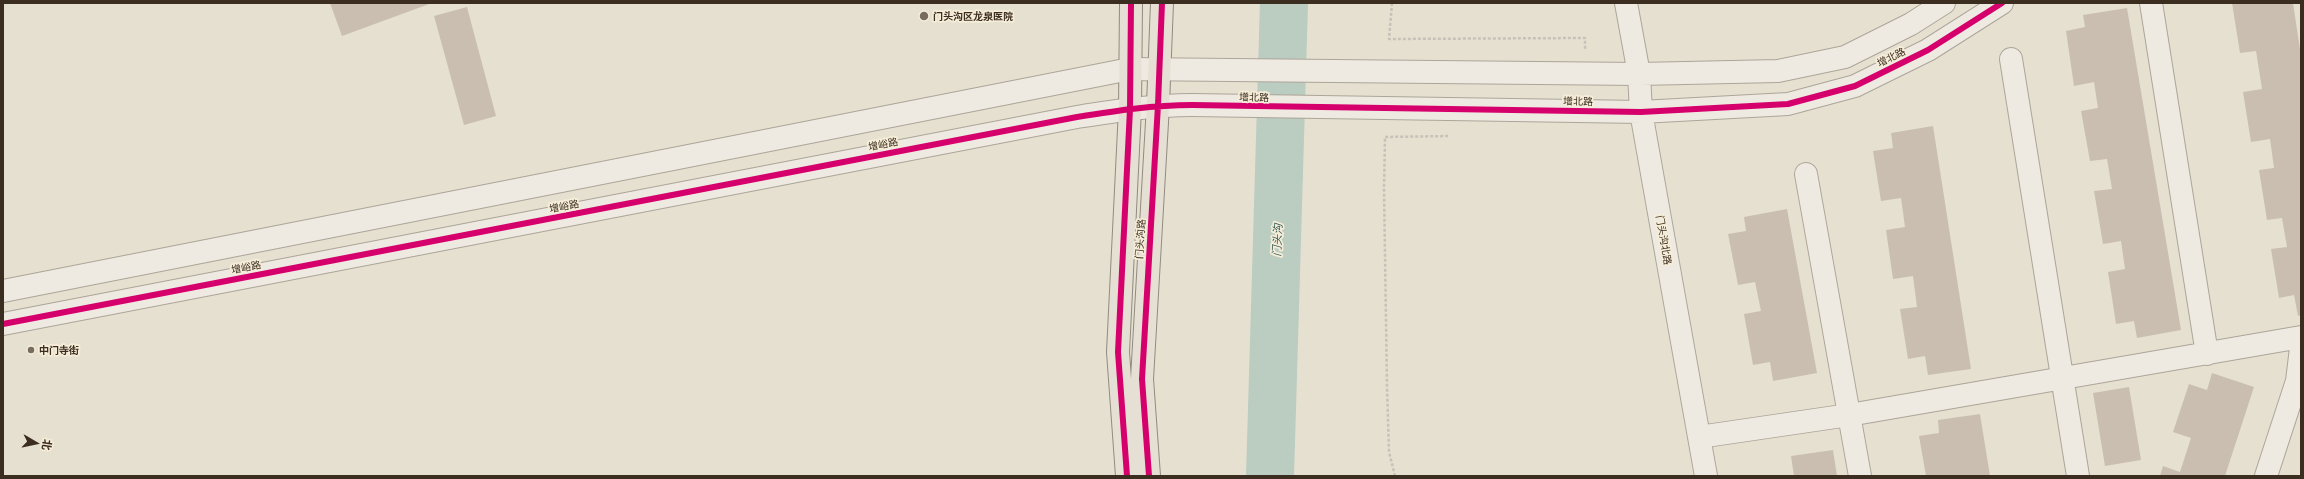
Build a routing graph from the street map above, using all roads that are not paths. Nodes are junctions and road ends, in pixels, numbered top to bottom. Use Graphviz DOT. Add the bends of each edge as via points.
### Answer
graph roads {
  1 [pos="1130,3"];
  2 [pos="1162,3"];
  3 [pos="1626,3"];
  4 [pos="1944,3"];
  5 [pos="2002,3"];
  6 [pos="2151,3"];
  7 [pos="2011,59"];
  8 [pos="1160,68"];
  9 [pos="1130,69"];
  10 [pos="1639,74"];
  11 [pos="1158,105"];
  12 [pos="1130,109"];
  13 [pos="1641,112"];
  14 [pos="1806,174"];
  15 [pos="3,291"];
  16 [pos="3,324"];
  17 [pos="2301,337"];
  18 [pos="2301,348"];
  19 [pos="2207,354"];
  20 [pos="2062,379"];
  21 [pos="1849,415"];
  22 [pos="1699,437"];
  23 [pos="1126,476"];
  24 [pos="1149,476"];
  25 [pos="1706,476"];
  26 [pos="1860,476"];
  27 [pos="2078,476"];
  28 [pos="2266,476"];
  1 -- 9 [label="main road, 门头沟路"];
  2 -- 8 [label="main road, 门头沟路"];
  3 -- 10 [label="street, 门头沟北路"];
  4 -- 10 [label="street, 增北路" via="1911,24 1845,57 1778,71"];
  5 -- 13 [label="street, 增北路" via="1928,50 1855,86 1788,104"];
  6 -- 19 [label="street"];
  7 -- 20 [label="street"];
  8 -- 9 [label="street, 增北路"];
  8 -- 10 [label="street, 增北路"];
  8 -- 11 [label="main road, 门头沟路"];
  9 -- 12 [label="main road, 门头沟路"];
  9 -- 15 [label="street"];
  10 -- 13 [label="street, 门头沟北路"];
  11 -- 12 [label="street, 增北路"];
  11 -- 13 [label="street, 增北路"];
  11 -- 24 [label="main road, 门头沟路" via="1142,379"];
  12 -- 16 [label="street, 增峪路" via="1077,117"];
  12 -- 23 [label="main road, 门头沟路" via="1118,352"];
  13 -- 22 [label="street, 门头沟北路"];
  14 -- 21 [label="street"];
  17 -- 19 [label="street"];
  18 -- 28 [label="street" via="2297,381"];
  19 -- 20 [label="street"];
  20 -- 21 [label="street"];
  20 -- 27 [label="street"];
  21 -- 22 [label="street"];
  21 -- 26 [label="street"];
  22 -- 25 [label="street, 门头沟北路"];
}
